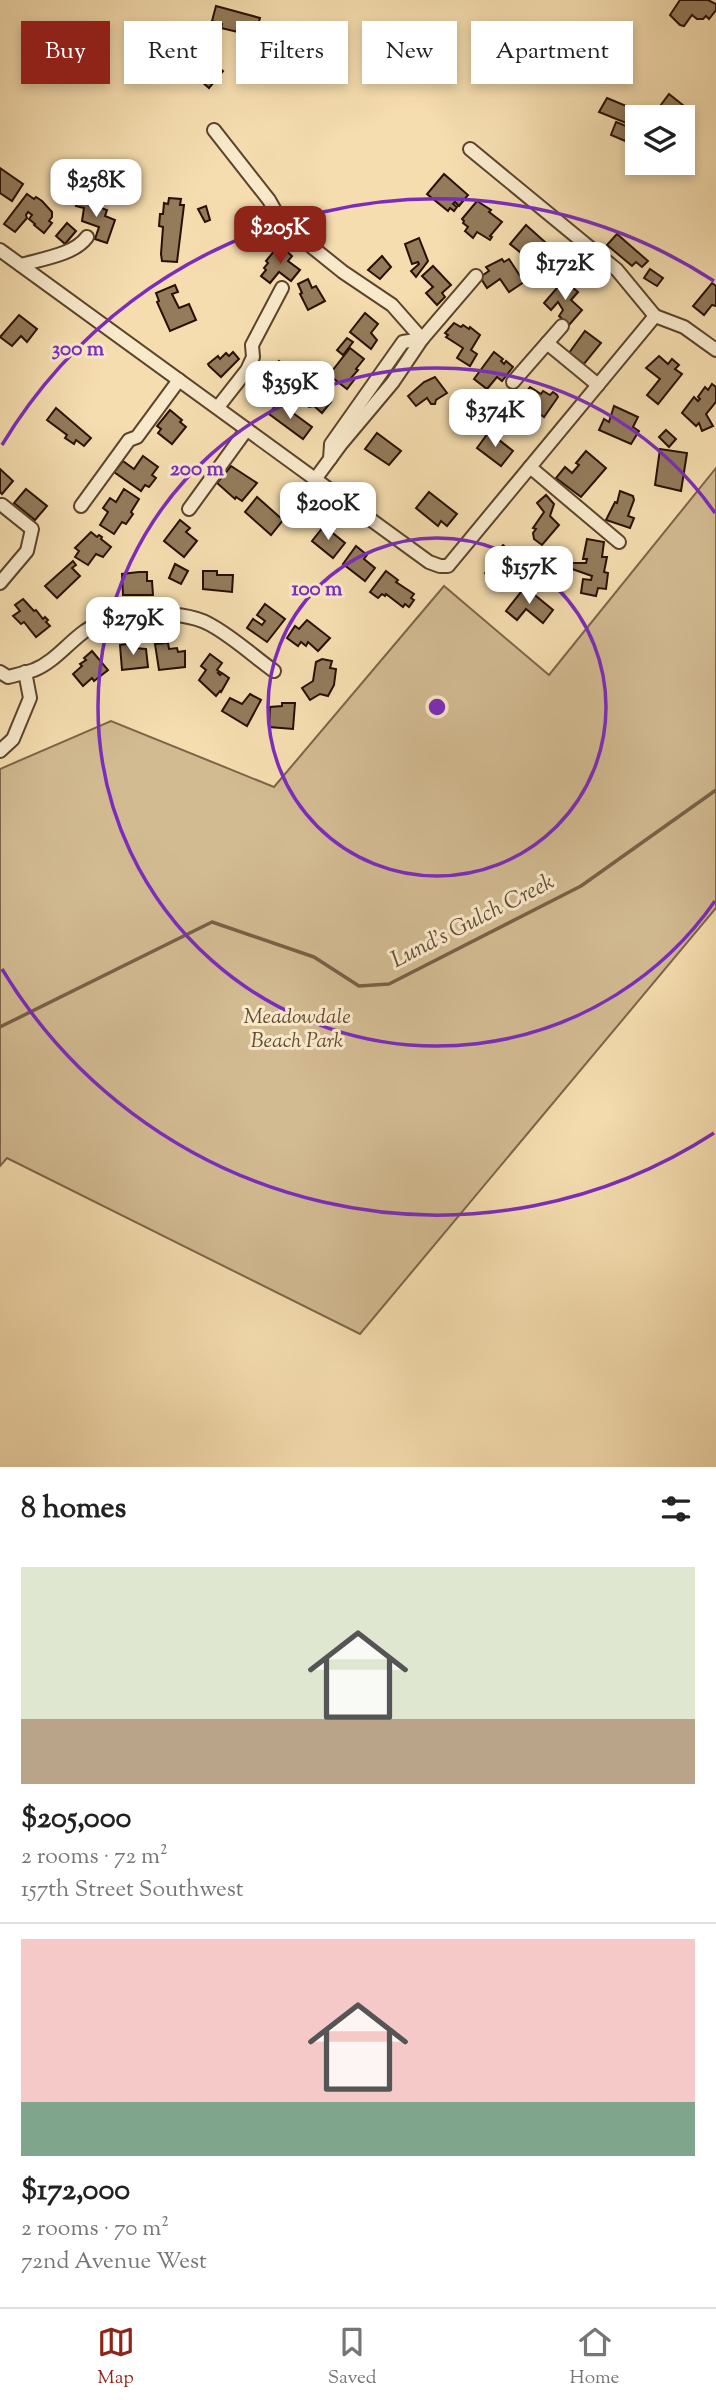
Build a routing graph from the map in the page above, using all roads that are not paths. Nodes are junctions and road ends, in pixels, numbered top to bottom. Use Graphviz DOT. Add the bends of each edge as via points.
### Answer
graph roads {
  1 [pos="214,130"];
  2 [pos="470,149"];
  3 [pos="87,237"];
  4 [pos="0,250"];
  5 [pos="20,265"];
  6 [pos="476,276"];
  7 [pos="282,288"];
  8 [pos="655,316"];
  9 [pos="562,326"];
  10 [pos="422,339"];
  11 [pos="547,343"];
  12 [pos="715,348"];
  13 [pos="179,380"];
  14 [pos="513,382"];
  15 [pos="598,385"];
  16 [pos="218,407"];
  17 [pos="247,429"];
  18 [pos="530,467"];
  19 [pos="316,478"];
  20 [pos="2,505"];
  21 [pos="81,506"];
  22 [pos="189,509"];
  23 [pos="619,542"];
  24 [pos="0,583"];
  25 [pos="274,671"];
  26 [pos="25,672"];
  27 [pos="3,676"];
  28 [pos="0,751"];
  1 -- 10 [label="street" via="282,223 392,305"];
  2 -- 8 [label="street" via="617,270"];
  3 -- 5 [label="street" via="73,248"];
  4 -- 5 [label="street"];
  5 -- 13 [label="street"];
  6 -- 10 [label="street"];
  7 -- 16 [label="street" via="252,345 247,370"];
  8 -- 12 [label="street" via="684,327"];
  8 -- 15 [label="street"];
  9 -- 11 [label="street"];
  10 -- 19 [label="street"];
  11 -- 14 [label="street"];
  11 -- 15 [label="street"];
  13 -- 16 [label="street"];
  13 -- 21 [label="street"];
  15 -- 18 [label="street"];
  16 -- 17 [label="street"];
  17 -- 19 [label="street"];
  17 -- 22 [label="street"];
  18 -- 19 [label="street" via="448,566 429,562"];
  18 -- 23 [label="street"];
  20 -- 24 [label="street" via="32,529 27,551"];
  25 -- 26 [label="street" via="209,623 176,613 106,621"];
  26 -- 27 [label="street"];
  26 -- 28 [label="street" via="30,698 13,739"];
}
